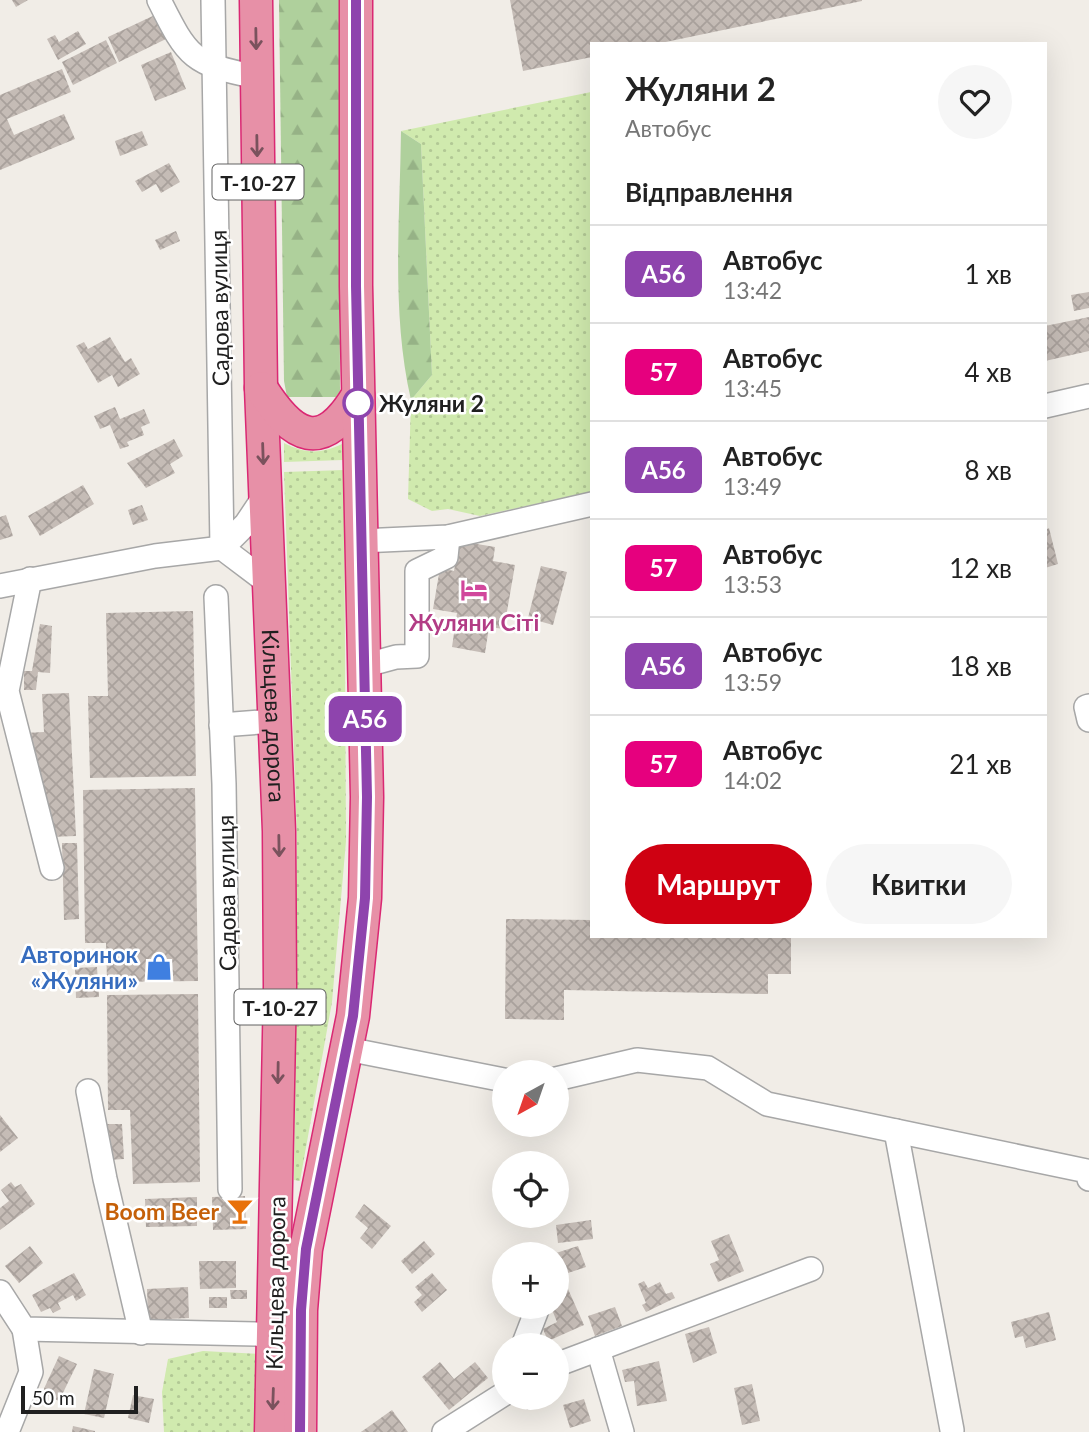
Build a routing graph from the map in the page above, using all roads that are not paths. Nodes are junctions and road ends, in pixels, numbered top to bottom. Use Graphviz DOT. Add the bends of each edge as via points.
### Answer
graph roads {
  1 [pos="159,0"];
  2 [pos="213,0"];
  3 [pos="256,0"];
  4 [pos="356,0"];
  5 [pos="214,68"];
  6 [pos="257,77"];
  7 [pos="261,388"];
  8 [pos="358,395"];
  9 [pos="1089,396"];
  10 [pos="1047,406"];
  11 [pos="264,497"];
  12 [pos="590,504"];
  13 [pos="448,537"];
  14 [pos="361,541"];
  15 [pos="222,548"];
  16 [pos="30,579"];
  17 [pos="267,582"];
  18 [pos="0,586"];
  19 [pos="216,597"];
  20 [pos="363,666"];
  21 [pos="1089,706"];
  22 [pos="1089,720"];
  23 [pos="275,722"];
  24 [pos="221,725"];
  25 [pos="52,868"];
  26 [pos="347,1049"];
  27 [pos="569,1076"];
  28 [pos="492,1078"];
  29 [pos="88,1091"];
  30 [pos="895,1131"];
  31 [pos="1088,1173"];
  32 [pos="230,1189"];
  33 [pos="811,1269"];
  34 [pos="0,1292"];
  35 [pos="23,1328"];
  36 [pos="141,1333"];
  37 [pos="275,1338"];
  38 [pos="598,1349"];
  39 [pos="569,1360"];
  40 [pos="492,1402"];
  41 [pos="951,1430"];
  42 [pos="7,1432"];
  43 [pos="271,1432"];
  44 [pos="300,1432"];
  45 [pos="444,1432"];
  46 [pos="622,1432"];
  1 -- 5 [label="street" via="195,60"];
  2 -- 5 [label="street, Садова вулиця"];
  3 -- 6 [label="highway, Кільцева дорога / Т-10-27, one-way"];
  4 -- 8 [label="highway, Т-10-27"];
  5 -- 6 [label="street"];
  5 -- 15 [label="street, Садова вулиця"];
  6 -- 7 [label="highway, Кільцева дорога / Т-10-27, one-way"];
  7 -- 8 [label="highway" via="289,426 306,432 338,424"];
  7 -- 11 [label="highway, Кільцева дорога / Т-10-27, one-way"];
  8 -- 14 [label="highway, Т-10-27"];
  9 -- 10 [label="street"];
  11 -- 15 [label="street"];
  11 -- 17 [label="highway, Кільцева дорога / Т-10-27"];
  12 -- 13 [label="street"];
  13 -- 14 [label="street"];
  13 -- 20 [label="street" via="446,556 417,571 417,656"];
  14 -- 20 [label="highway, Т-10-27"];
  15 -- 16 [label="street"];
  15 -- 17 [label="street"];
  16 -- 18 [label="street"];
  16 -- 25 [label="street" via="7,691"];
  17 -- 23 [label="highway, Кільцева дорога / Т-10-27"];
  19 -- 24 [label="street, Садова вулиця"];
  20 -- 26 [label="highway, Т-10-27" via="365,898"];
  21 -- 22 [label="street"];
  23 -- 24 [label="street"];
  23 -- 37 [label="highway, Кільцева дорога / Т-10-27, one-way" via="280,986"];
  24 -- 32 [label="street, Садова вулиця"];
  26 -- 28 [label="street"];
  26 -- 44 [label="highway, Кільцева дорога / Т-10-27" via="306,1249"];
  27 -- 30 [label="street" via="637,1060 708,1068 767,1104"];
  29 -- 36 [label="street"];
  30 -- 31 [label="street"];
  30 -- 41 [label="street"];
  33 -- 38 [label="street"];
  34 -- 35 [label="street"];
  35 -- 36 [label="street"];
  35 -- 42 [label="street" via="31,1372"];
  36 -- 37 [label="street"];
  37 -- 43 [label="highway, Кільцева дорога / Т-10-27, one-way"];
  38 -- 39 [label="street"];
  38 -- 46 [label="street"];
  40 -- 45 [label="street"];
}
